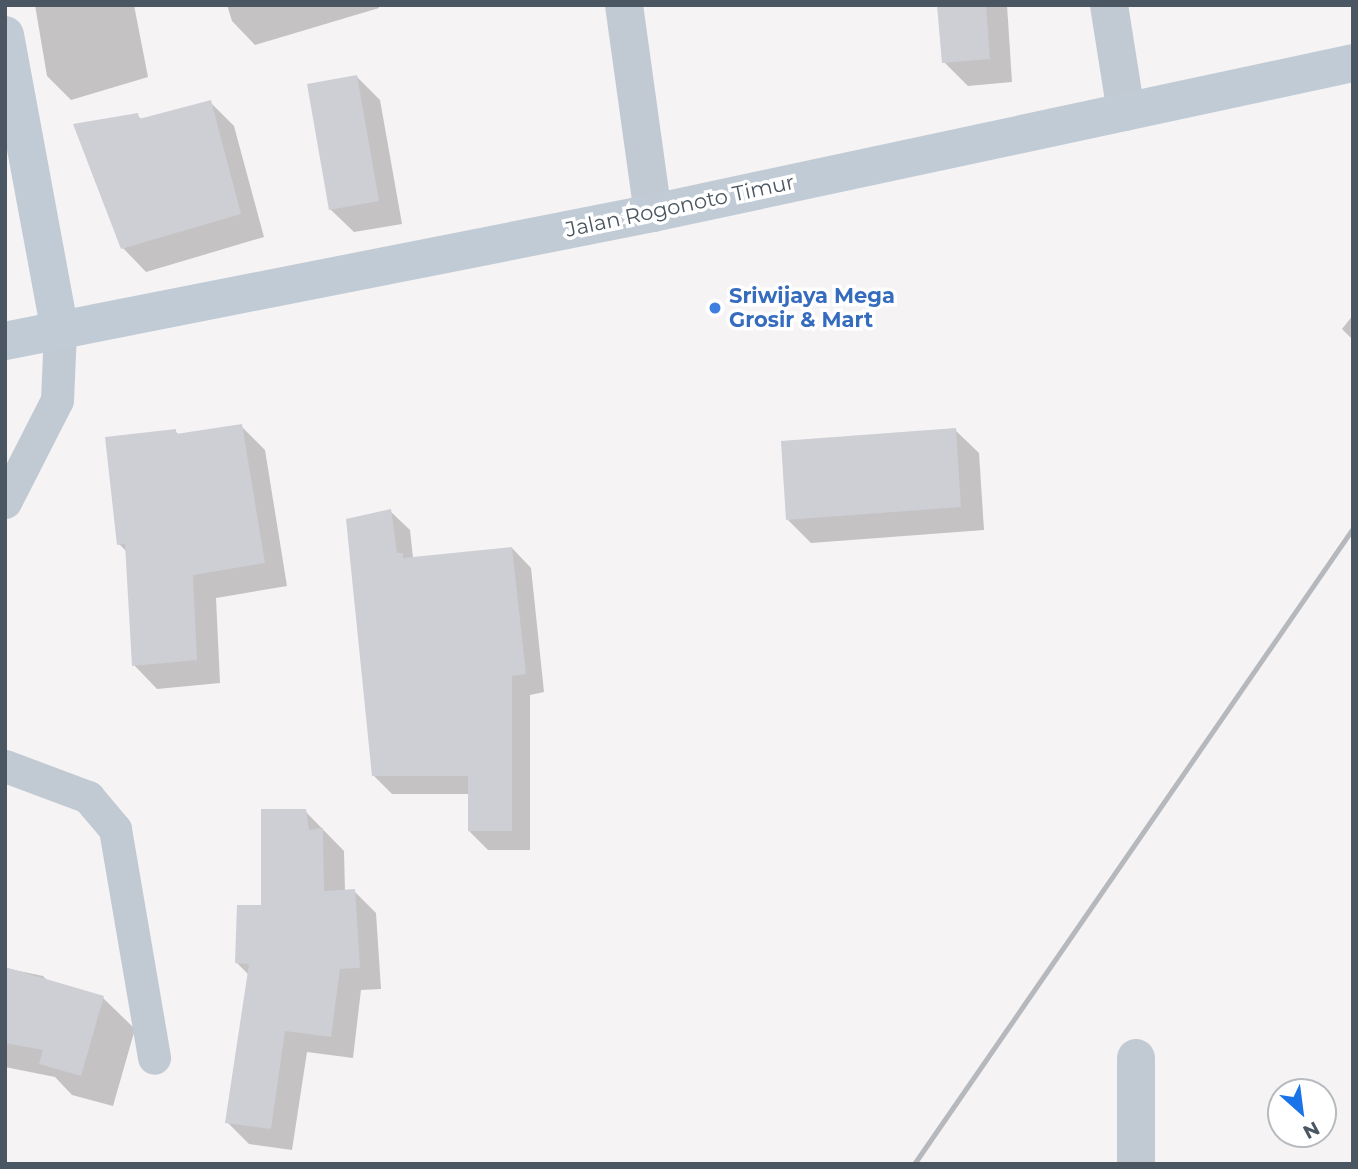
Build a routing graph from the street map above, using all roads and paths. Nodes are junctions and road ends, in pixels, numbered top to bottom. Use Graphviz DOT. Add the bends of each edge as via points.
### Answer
graph roads {
  1 [pos="625,5"];
  2 [pos="1109,5"];
  3 [pos="5,35"];
  4 [pos="1353,63"];
  5 [pos="1126,112"];
  6 [pos="653,213"];
  7 [pos="60,331"];
  8 [pos="5,341"];
  9 [pos="5,502"];
  10 [pos="5,766"];
  11 [pos="154,1058"];
  12 [pos="1136,1058"];
  13 [pos="1136,1164"];
  1 -- 6 [label="street"];
  2 -- 5 [label="street"];
  3 -- 7 [label="main road"];
  4 -- 5 [label="main road, Jalan Rogonoto Timur"];
  5 -- 6 [label="main road, Jalan Rogonoto Timur"];
  6 -- 7 [label="main road, Jalan Rogonoto Timur"];
  7 -- 8 [label="main road, Jalan Rogonoto Timur"];
  7 -- 9 [label="lane" via="57,400"];
  10 -- 11 [label="lane" via="88,797 115,828"];
  12 -- 13 [label="street"];
}
